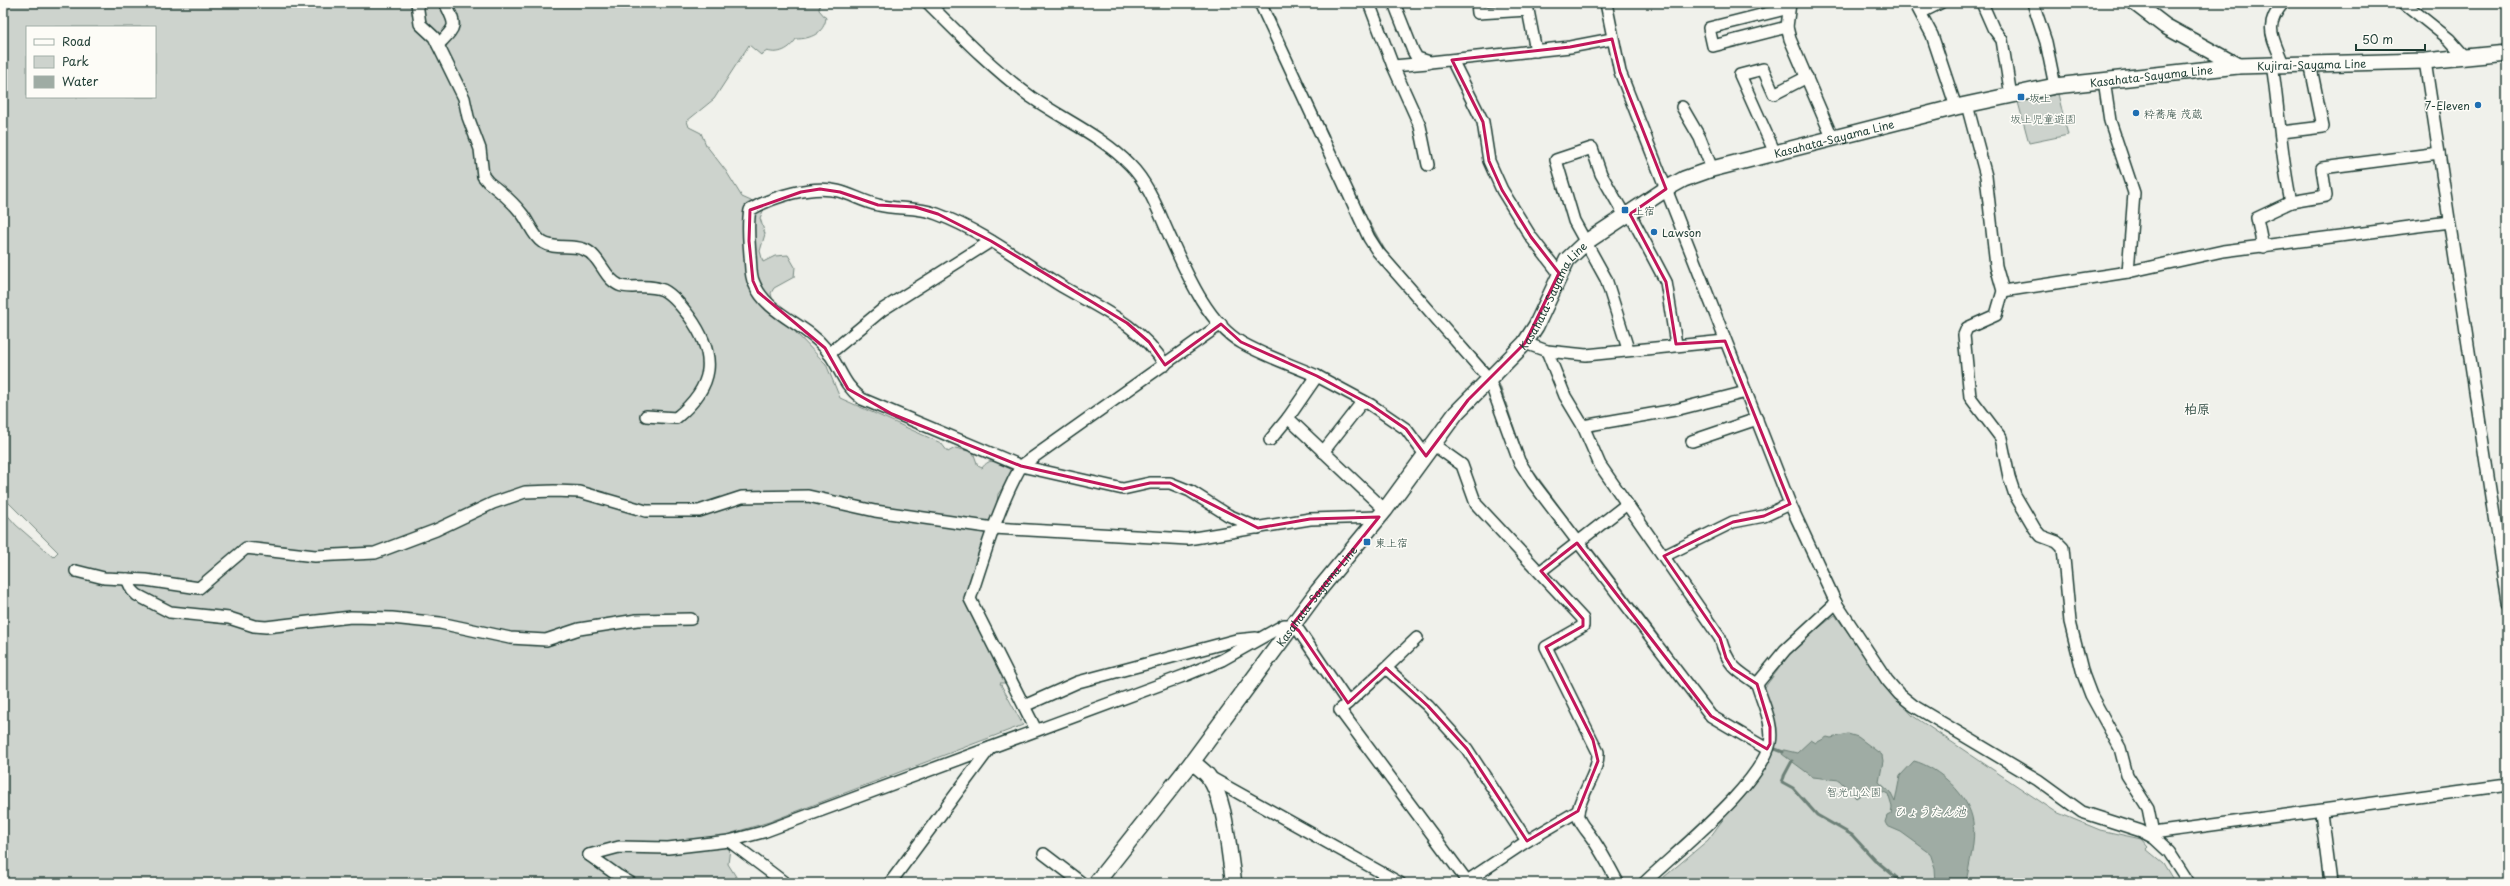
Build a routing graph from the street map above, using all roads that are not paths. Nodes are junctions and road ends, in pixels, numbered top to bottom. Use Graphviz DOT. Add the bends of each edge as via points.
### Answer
graph roads {
  1 [pos="417,3"];
  2 [pos="445,3"];
  3 [pos="928,3"];
  4 [pos="1260,3"];
  5 [pos="1369,3"];
  6 [pos="1394,3"];
  7 [pos="1477,3"];
  8 [pos="1606,3"];
  9 [pos="1940,3"];
  10 [pos="1982,3"];
  11 [pos="2033,3"];
  12 [pos="2135,3"];
  13 [pos="2283,3"];
  14 [pos="2404,3"];
  15 [pos="1789,6"];
  16 [pos="1919,7"];
  17 [pos="1787,27"];
  18 [pos="1612,39"];
  19 [pos="438,45"];
  20 [pos="1536,51"];
  21 [pos="2507,52"];
  22 [pos="2466,58"];
  23 [pos="1452,60"];
  24 [pos="2425,61"];
  25 [pos="1430,62"];
  26 [pos="2310,63"];
  27 [pos="2278,64"];
  28 [pos="1393,66"];
  29 [pos="2238,66"];
  30 [pos="1806,77"];
  31 [pos="2104,80"];
  32 [pos="2055,86"];
  33 [pos="2011,96"];
  34 [pos="1962,106"];
  35 [pos="1682,107"];
  36 [pos="2282,132"];
  37 [pos="1832,137"];
  38 [pos="1774,153"];
  39 [pos="2439,154"];
  40 [pos="1428,165"];
  41 [pos="1712,169"];
  42 [pos="1666,189"];
  43 [pos="2291,202"];
  44 [pos="1628,215"];
  45 [pos="2449,222"];
  46 [pos="991,241"];
  47 [pos="1586,242"];
  48 [pos="2263,247"];
  49 [pos="2128,272"];
  50 [pos="1559,273"];
  51 [pos="2003,291"];
  52 [pos="1221,324"];
  53 [pos="1725,341"];
  54 [pos="1525,343"];
  55 [pos="1676,344"];
  56 [pos="1628,349"];
  57 [pos="1547,351"];
  58 [pos="829,354"];
  59 [pos="1165,364"];
  60 [pos="1317,376"];
  61 [pos="1489,379"];
  62 [pos="1746,392"];
  63 [pos="1363,401"];
  64 [pos="646,416"];
  65 [pos="1288,418"];
  66 [pos="1757,419"];
  67 [pos="1583,426"];
  68 [pos="1270,440"];
  69 [pos="1692,441"];
  70 [pos="1430,450"];
  71 [pos="1323,452"];
  72 [pos="1021,466"];
  73 [pos="1627,504"];
  74 [pos="1790,504"];
  75 [pos="1382,514"];
  76 [pos="994,528"];
  77 [pos="1258,528"];
  78 [pos="1577,543"];
  79 [pos="1664,556"];
  80 [pos="76,571"];
  81 [pos="1541,571"];
  82 [pos="127,579"];
  83 [pos="2507,602"];
  84 [pos="1836,603"];
  85 [pos="691,619"];
  86 [pos="1292,625"];
  87 [pos="1261,638"];
  88 [pos="1417,638"];
  89 [pos="1386,668"];
  90 [pos="1757,684"];
  91 [pos="1348,703"];
  92 [pos="1024,706"];
  93 [pos="1036,730"];
  94 [pos="1768,747"];
  95 [pos="990,748"];
  96 [pos="1192,762"];
  97 [pos="1208,776"];
  98 [pos="2507,785"];
  99 [pos="1578,811"];
  100 [pos="2321,812"];
  101 [pos="2154,836"];
  102 [pos="729,841"];
  103 [pos="1527,841"];
  104 [pos="1044,854"];
  105 [pos="1465,882"];
  106 [pos="631,883"];
  107 [pos="785,883"];
  108 [pos="890,883"];
  109 [pos="1082,883"];
  110 [pos="1096,883"];
  111 [pos="1234,883"];
  112 [pos="1400,883"];
  113 [pos="1618,883"];
  114 [pos="1644,883"];
  115 [pos="2189,883"];
  116 [pos="2330,883"];
  1 -- 19 [label="street" via="420,24"];
  2 -- 19 [label="street" via="454,20 453,27"];
  3 -- 52 [label="street" via="986,61 1025,92 1106,143 1132,166 1150,194 1186,273 1204,303"];
  4 -- 61 [label="street" via="1369,238 1378,252"];
  5 -- 28 [label="street"];
  6 -- 25 [label="street" via="1417,58"];
  7 -- 20 [label="street" via="1478,13 1528,10"];
  8 -- 18 [label="street"];
  9 -- 16 [label="street"];
  10 -- 33 [label="street" via="1993,28 2002,40"];
  11 -- 32 [label="street" via="2046,42"];
  12 -- 29 [label="main road" via="2165,26"];
  13 -- 27 [label="street" via="2273,14 2270,25"];
  14 -- 22 [label="street" via="2449,39"];
  15 -- 17 [label="street"];
  15 -- 17 [label="street" via="1709,28 1712,46"];
  16 -- 34 [label="street"];
  17 -- 30 [label="street"];
  18 -- 20 [label="street"];
  18 -- 42 [label="street" via="1620,72"];
  19 -- 64 [label="street" via="464,98 468,118 480,148 483,176 523,214 538,239 549,246 574,247 590,252 618,285 626,288 642,285 664,291 681,307 703,338 708,350 709,363 702,387 692,404 676,418"];
  20 -- 23 [label="street"];
  21 -- 22 [label="main road, Kujirai-Sayama Line"];
  22 -- 24 [label="main road, Kujirai-Sayama Line"];
  23 -- 25 [label="street"];
  23 -- 50 [label="street" via="1483,122 1489,161 1506,196 1531,237"];
  24 -- 26 [label="main road, Kujirai-Sayama Line"];
  24 -- 39 [label="street"];
  25 -- 28 [label="street"];
  26 -- 27 [label="main road, Kujirai-Sayama Line"];
  26 -- 36 [label="street" via="2323,127"];
  27 -- 29 [label="main road, Kujirai-Sayama Line"];
  27 -- 36 [label="street"];
  28 -- 40 [label="street" via="1420,126"];
  29 -- 31 [label="main road, Kasahata-Sayama Line"];
  30 -- 37 [label="street"];
  30 -- 38 [label="street" via="1774,94 1763,69 1740,75"];
  31 -- 32 [label="main road, Kasahata-Sayama Line"];
  31 -- 49 [label="street" via="2110,121 2134,193"];
  32 -- 33 [label="main road, Kasahata-Sayama Line"];
  33 -- 34 [label="main road, Kasahata-Sayama Line"];
  34 -- 37 [label="main road, Kasahata-Sayama Line"];
  34 -- 51 [label="street" via="1986,176 1996,266"];
  35 -- 41 [label="street" via="1700,138"];
  36 -- 43 [label="street" via="2284,168"];
  37 -- 38 [label="main road, Kasahata-Sayama Line"];
  38 -- 41 [label="main road, Kasahata-Sayama Line"];
  39 -- 43 [label="street" via="2322,168 2326,196"];
  39 -- 45 [label="street"];
  41 -- 42 [label="main road, Kasahata-Sayama Line"];
  42 -- 44 [label="main road, Kasahata-Sayama Line"];
  42 -- 53 [label="street"];
  43 -- 48 [label="street" via="2257,218"];
  44 -- 47 [label="main road, Kasahata-Sayama Line"];
  44 -- 47 [label="street" via="1601,174 1592,148 1556,160 1574,221"];
  44 -- 55 [label="street" via="1666,282"];
  45 -- 48 [label="street"];
  45 -- 83 [label="street"];
  46 -- 58 [label="street" via="882,310"];
  46 -- 58 [label="street" via="938,214 914,207 878,205 831,190 801,192 758,205 750,210 749,241 753,281 758,292 772,306 812,335"];
  46 -- 59 [label="street" via="1127,323 1149,342"];
  47 -- 50 [label="main road, Kasahata-Sayama Line" via="1567,260"];
  47 -- 56 [label="street" via="1606,279"];
  48 -- 49 [label="street" via="2223,251"];
  49 -- 51 [label="street"];
  50 -- 54 [label="main road, Kasahata-Sayama Line" via="1536,326"];
  51 -- 101 [label="street" via="1996,315 1968,328 1964,335 1970,397 2001,438 2008,477 2015,495 2035,529 2041,536 2057,542 2063,548 2070,622 2083,674 2091,695 2120,748 2127,775 2148,808"];
  52 -- 59 [label="street"];
  52 -- 60 [label="street" via="1241,342"];
  53 -- 55 [label="street"];
  53 -- 62 [label="street"];
  54 -- 57 [label="street"];
  54 -- 61 [label="main road, Kasahata-Sayama Line"];
  55 -- 56 [label="street"];
  56 -- 57 [label="street" via="1586,355"];
  57 -- 67 [label="street" via="1565,396"];
  58 -- 72 [label="street" via="848,389 862,400"];
  59 -- 72 [label="street"];
  60 -- 63 [label="street"];
  60 -- 65 [label="street"];
  61 -- 70 [label="main road, Kasahata-Sayama Line" via="1460,409"];
  61 -- 78 [label="street" via="1519,461"];
  62 -- 66 [label="street"];
  62 -- 67 [label="street" via="1675,410"];
  63 -- 70 [label="street" via="1406,429"];
  63 -- 71 [label="street"];
  65 -- 68 [label="street"];
  65 -- 71 [label="street"];
  66 -- 69 [label="street"];
  66 -- 74 [label="street"];
  67 -- 73 [label="street" via="1600,465"];
  70 -- 75 [label="main road, Kasahata-Sayama Line"];
  70 -- 81 [label="street" via="1462,464 1476,504"];
  71 -- 75 [label="street"];
  72 -- 76 [label="street"];
  72 -- 77 [label="street" via="1123,489 1150,483 1170,483 1190,491 1228,515"];
  73 -- 78 [label="street"];
  73 -- 79 [label="street"];
  74 -- 79 [label="street" via="1764,516 1733,522"];
  74 -- 84 [label="street"];
  75 -- 77 [label="street" via="1310,520"];
  75 -- 86 [label="main road, Kasahata-Sayama Line"];
  76 -- 77 [label="street" via="1188,539"];
  76 -- 82 [label="street" via="875,510 808,496 742,496 699,511 646,511 580,492 525,492 375,553 315,556 246,548 199,588"];
  76 -- 92 [label="street" via="970,599"];
  78 -- 81 [label="street"];
  78 -- 94 [label="street" via="1711,716"];
  79 -- 90 [label="street" via="1720,638 1732,668"];
  80 -- 82 [label="street" via="104,578"];
  81 -- 99 [label="street" via="1583,619 1583,626 1546,647 1598,752 1594,775"];
  82 -- 85 [label="street" via="137,595 170,612 229,618 266,627 351,617 392,618 440,623 510,638 546,640 579,629 637,620"];
  84 -- 90 [label="street" via="1785,650"];
  84 -- 101 [label="street" via="1887,680 1914,706 2038,780 2082,812"];
  86 -- 87 [label="street" via="1276,628"];
  86 -- 91 [label="street" via="1299,631"];
  86 -- 96 [label="main road, Kasahata-Sayama Line"];
  87 -- 92 [label="street" via="1236,640 1078,682"];
  87 -- 93 [label="street" via="1222,660 1186,675"];
  88 -- 89 [label="street"];
  89 -- 91 [label="street"];
  89 -- 103 [label="street" via="1428,706 1467,749"];
  90 -- 94 [label="street" via="1770,727"];
  91 -- 105 [label="street" via="1340,710"];
  92 -- 93 [label="street"];
  93 -- 95 [label="street"];
  94 -- 114 [label="street" via="1740,792"];
  95 -- 102 [label="street" via="763,832"];
  95 -- 108 [label="street"];
  96 -- 97 [label="main road"];
  96 -- 110 [label="main road, Kasahata-Sayama Line"];
  97 -- 111 [label="main road" via="1220,805"];
  97 -- 112 [label="street"];
  98 -- 100 [label="street"];
  99 -- 103 [label="street"];
  99 -- 113 [label="street" via="1578,818 1598,846"];
  100 -- 101 [label="street"];
  100 -- 116 [label="street"];
  101 -- 115 [label="street"];
  102 -- 106 [label="street" via="668,848 619,847 589,855"];
  102 -- 107 [label="street"];
  103 -- 105 [label="street"];
  104 -- 109 [label="street"];
}
